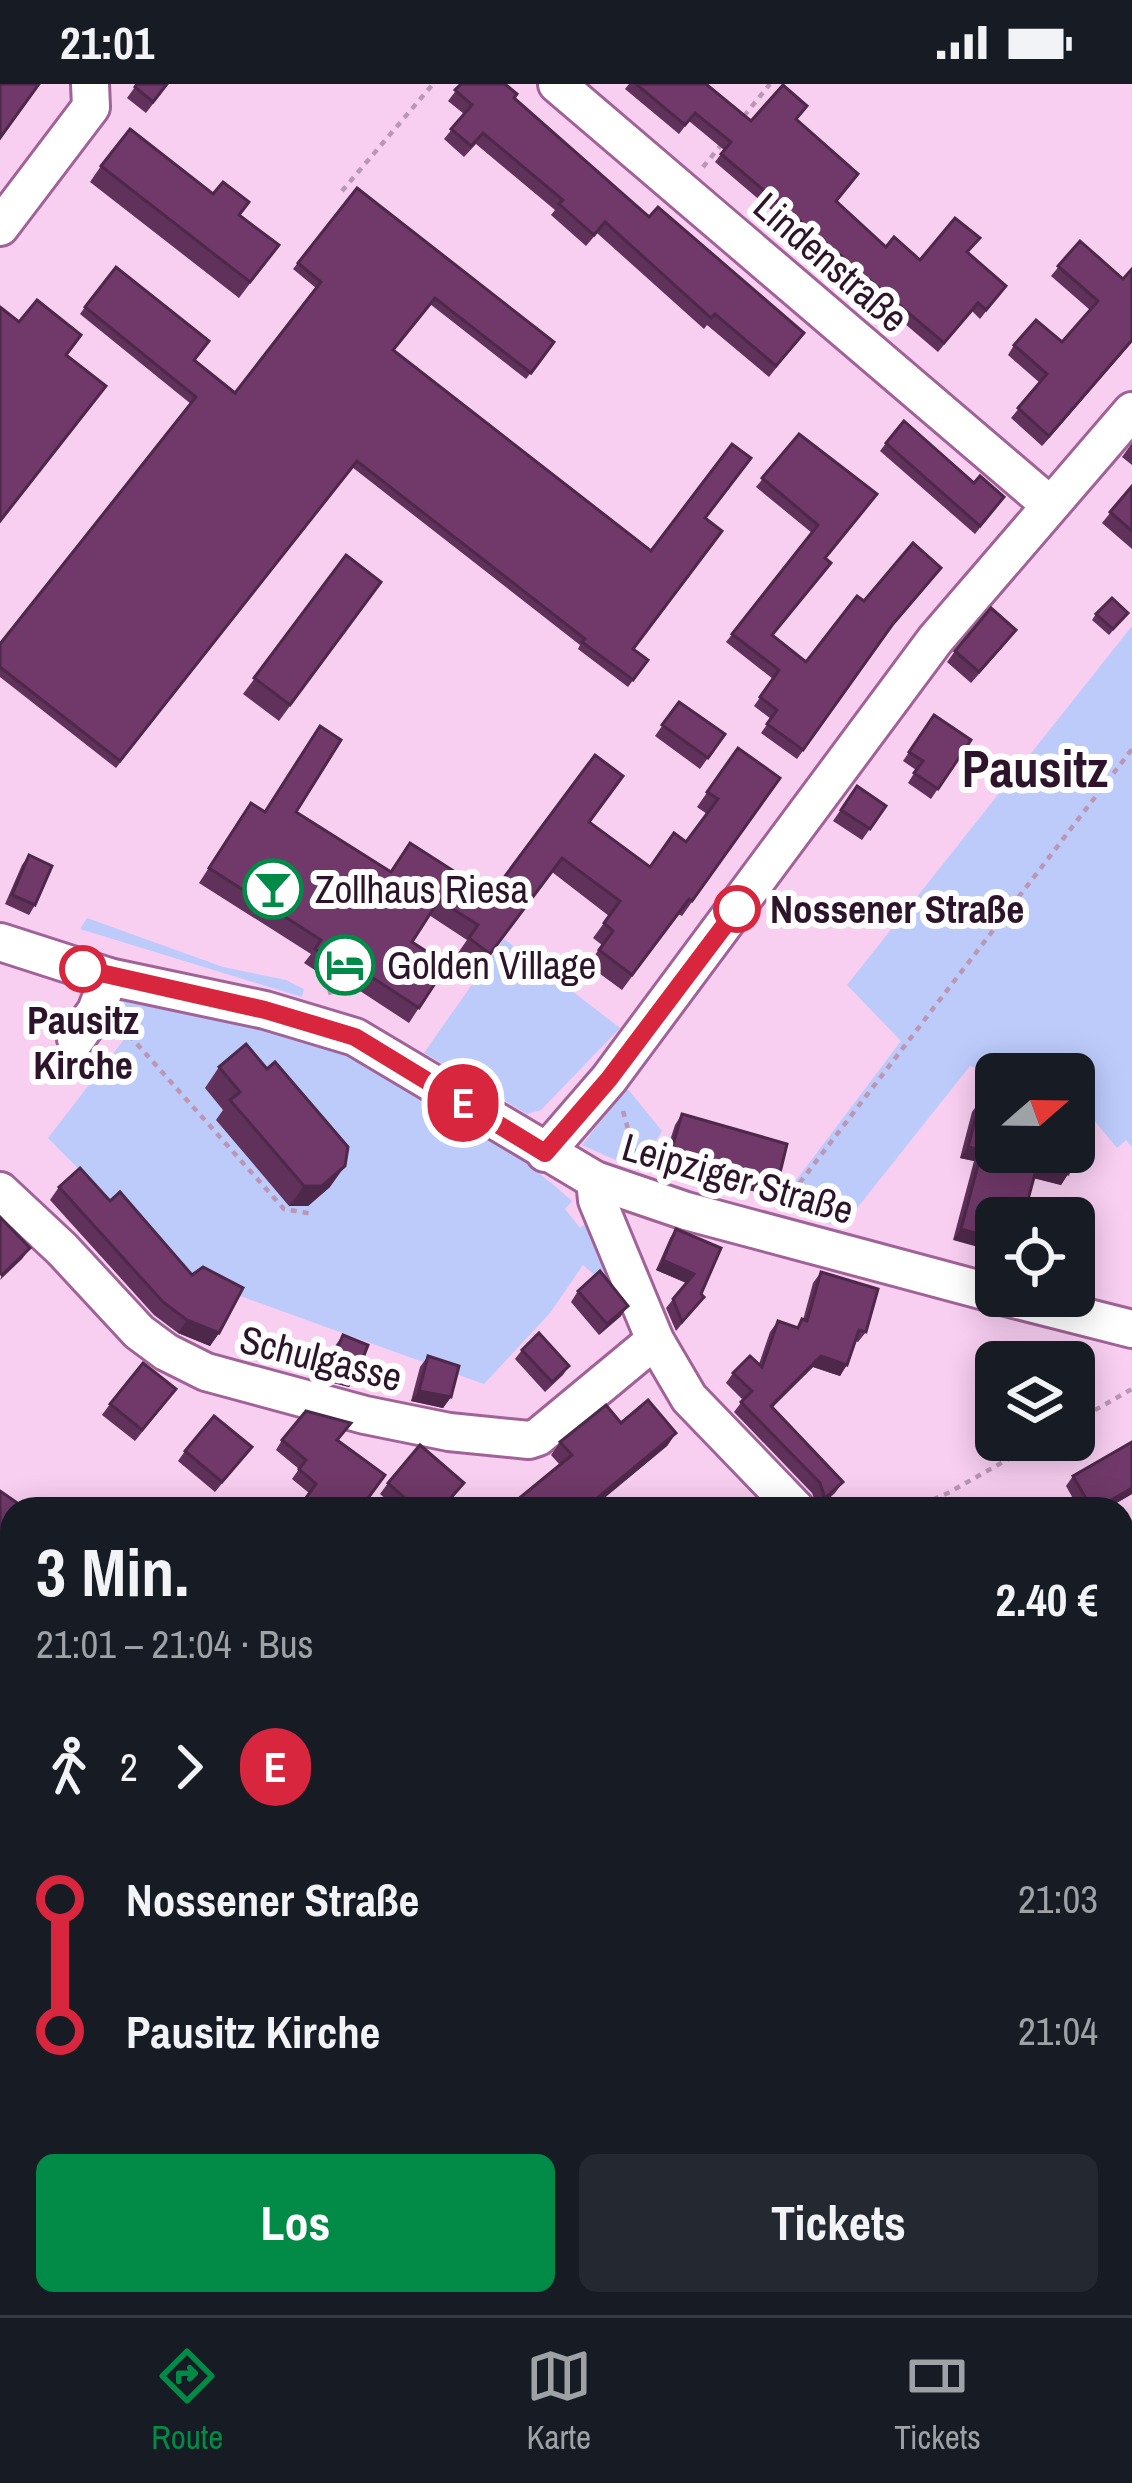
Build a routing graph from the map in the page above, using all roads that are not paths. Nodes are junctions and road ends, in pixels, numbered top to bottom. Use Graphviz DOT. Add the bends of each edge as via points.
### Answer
graph roads {
  1 [pos="90,84"];
  2 [pos="557,84"];
  3 [pos="0,226"];
  4 [pos="1132,411"];
  5 [pos="1049,505"];
  6 [pos="0,942"];
  7 [pos="545,1153"];
  8 [pos="595,1180"];
  9 [pos="0,1191"];
  10 [pos="975,1289"];
  11 [pos="1085,1317"];
  12 [pos="1132,1329"];
  13 [pos="655,1340"];
  14 [pos="784,1497"];
  1 -- 3 [label="street" via="91,107"];
  2 -- 5 [label="street, Lindenstraße"];
  4 -- 5 [label="street"];
  5 -- 7 [label="street" via="935,640 609,1079"];
  6 -- 7 [label="street, Leipziger Straße" via="94,1009 265,1010 355,1037"];
  7 -- 8 [label="street, Leipziger Straße"];
  8 -- 10 [label="street, Leipziger Straße"];
  8 -- 13 [label="street"];
  9 -- 13 [label="street, Schulgasse" via="166,1352 236,1382 365,1415 529,1440"];
  11 -- 12 [label="street, Leipziger Straße"];
  13 -- 14 [label="street" via="689,1398"];
}
